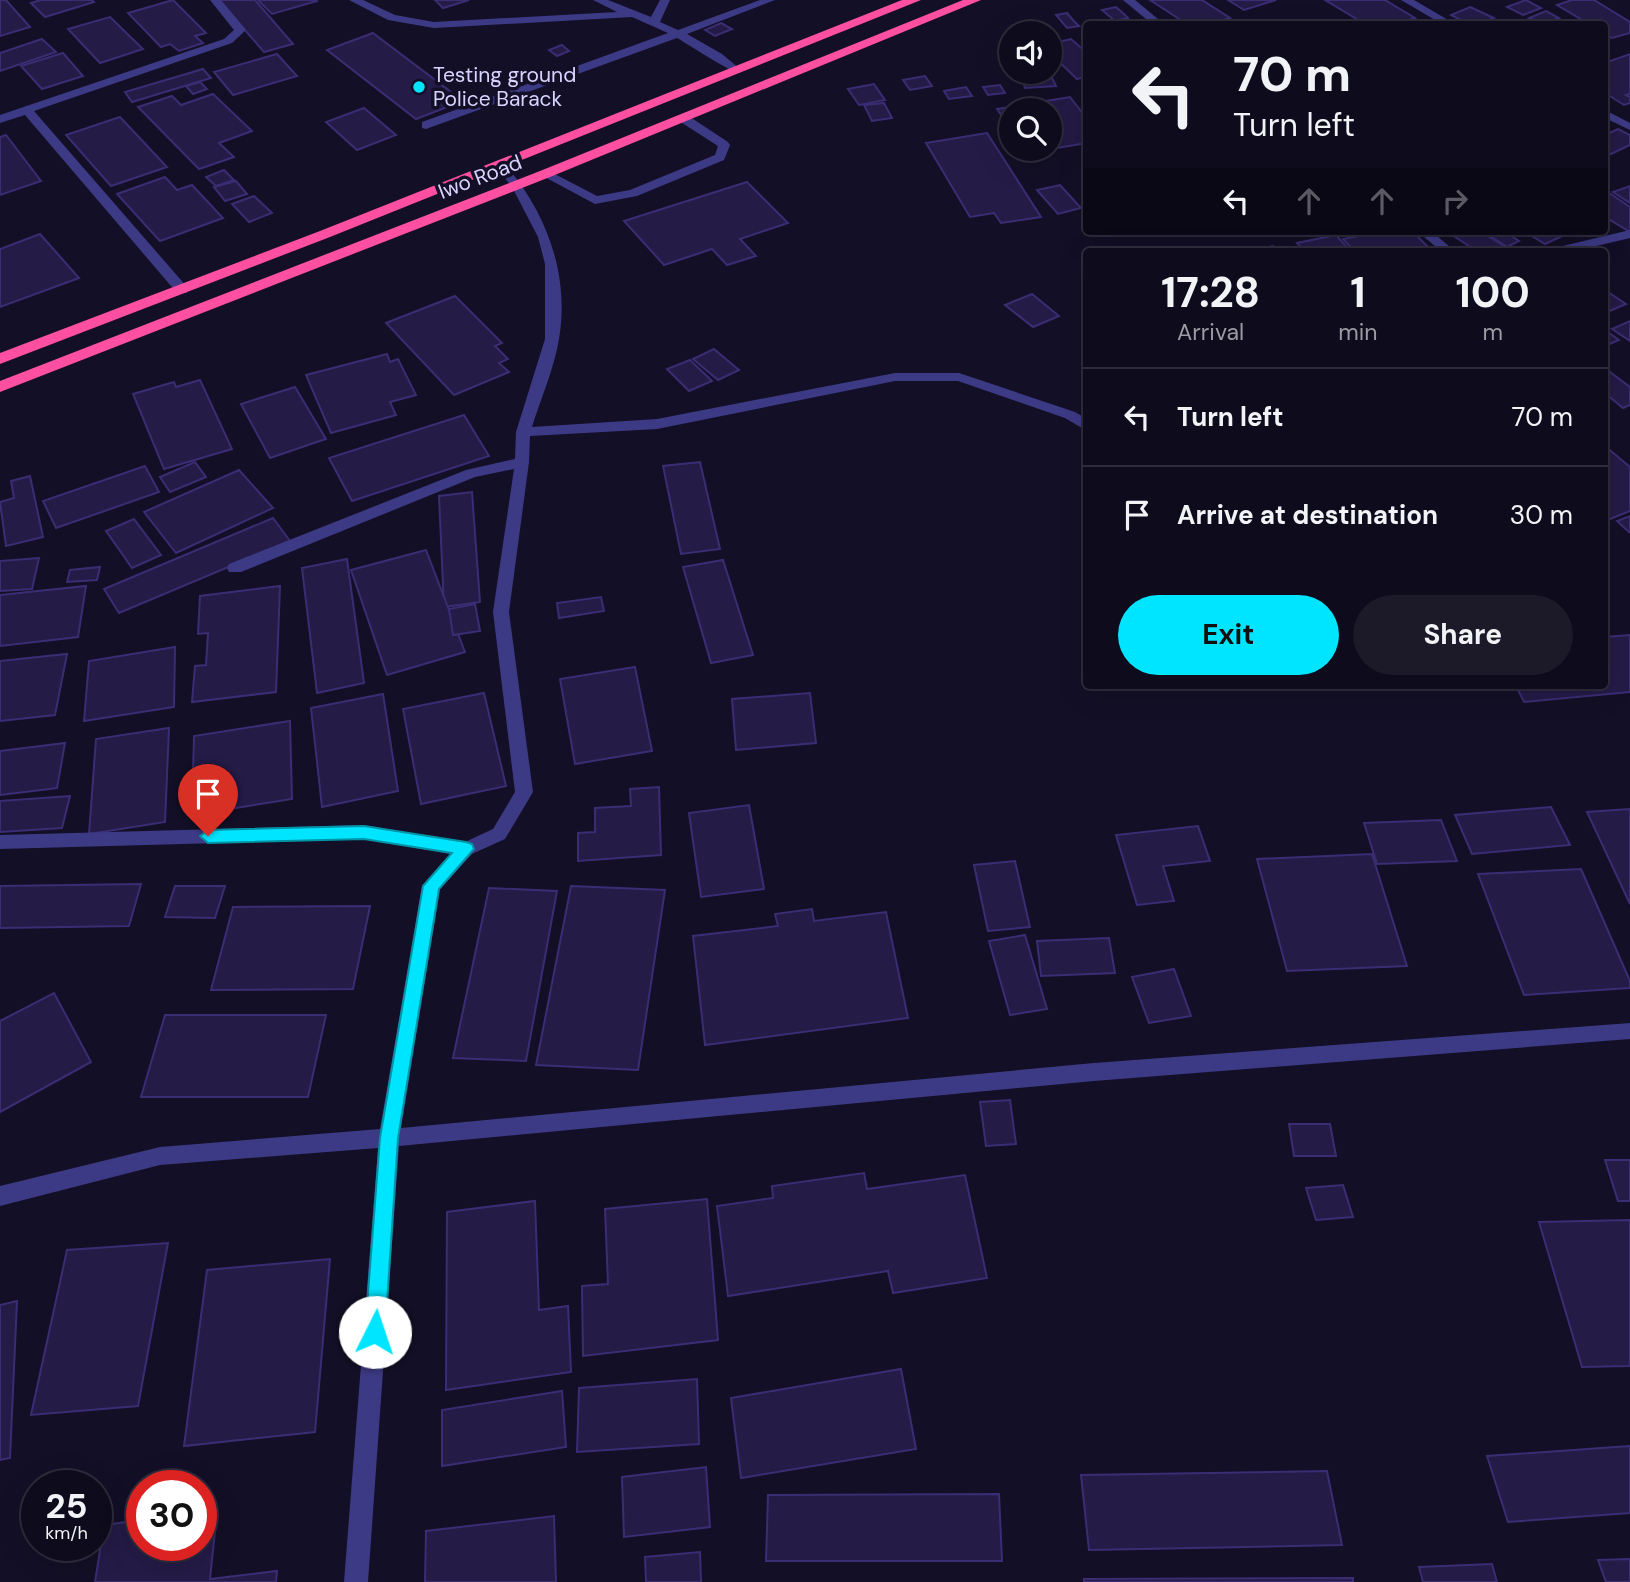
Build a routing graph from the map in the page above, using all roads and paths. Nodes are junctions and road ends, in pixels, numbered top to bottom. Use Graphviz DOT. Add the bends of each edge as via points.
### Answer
graph roads {
  1 [pos="215,0"];
  2 [pos="354,0"];
  3 [pos="598,0"];
  4 [pos="665,0"];
  5 [pos="770,0"];
  6 [pos="914,0"];
  7 [pos="974,0"];
  8 [pos="1128,0"];
  9 [pos="1406,0"];
  10 [pos="634,14"];
  11 [pos="1154,21"];
  12 [pos="1444,21"];
  13 [pos="654,23"];
  14 [pos="677,33"];
  15 [pos="736,71"];
  16 [pos="761,86"];
  17 [pos="27,110"];
  18 [pos="1608,115"];
  19 [pos="683,118"];
  20 [pos="0,119"];
  21 [pos="426,125"];
  22 [pos="1629,127"];
  23 [pos="498,164"];
  24 [pos="545,174"];
  25 [pos="516,184"];
  26 [pos="1630,234"];
  27 [pos="1428,235"];
  28 [pos="1445,248"];
  29 [pos="1572,248"];
  30 [pos="182,290"];
  31 [pos="0,359"];
  32 [pos="0,387"];
  33 [pos="1083,423"];
  34 [pos="523,432"];
  35 [pos="522,462"];
  36 [pos="235,568"];
  37 [pos="0,842"];
  38 [pos="466,849"];
  39 [pos="1630,1031"];
  40 [pos="389,1138"];
  41 [pos="0,1196"];
  42 [pos="356,1582"];
  1 -- 17 [label="street" via="240,30 228,41"];
  2 -- 10 [label="street" via="392,18 435,25"];
  3 -- 10 [label="street"];
  4 -- 13 [label="street"];
  5 -- 14 [label="street"];
  6 -- 15 [label="highway, Iwo Road"];
  7 -- 16 [label="highway, Iwo Road"];
  8 -- 11 [label="street"];
  9 -- 12 [label="street"];
  10 -- 13 [label="street"];
  13 -- 14 [label="street"];
  14 -- 15 [label="street"];
  14 -- 21 [label="street"];
  15 -- 16 [label="highway"];
  15 -- 23 [label="highway, Iwo Road"];
  16 -- 19 [label="highway, Iwo Road"];
  17 -- 20 [label="street"];
  17 -- 30 [label="street"];
  18 -- 22 [label="street"];
  19 -- 24 [label="highway, Iwo Road"];
  19 -- 24 [label="street" via="724,145 720,157 633,193 595,200"];
  23 -- 25 [label="street"];
  23 -- 30 [label="highway, Iwo Road"];
  24 -- 25 [label="highway, Iwo Road"];
  25 -- 32 [label="highway, Iwo Road"];
  25 -- 34 [label="street" via="544,237 554,290 552,339"];
  26 -- 29 [label="street"];
  27 -- 28 [label="street"];
  30 -- 31 [label="highway, Iwo Road"];
  33 -- 34 [label="street" via="959,377 895,377 657,424"];
  34 -- 35 [label="street"];
  35 -- 36 [label="street" via="471,472"];
  35 -- 38 [label="street" via="501,612 524,792 499,834"];
  37 -- 38 [label="street" via="364,832"];
  38 -- 40 [label="street" via="431,886"];
  39 -- 40 [label="street" via="1094,1072"];
  40 -- 41 [label="street" via="160,1156"];
  40 -- 42 [label="street"];
}
